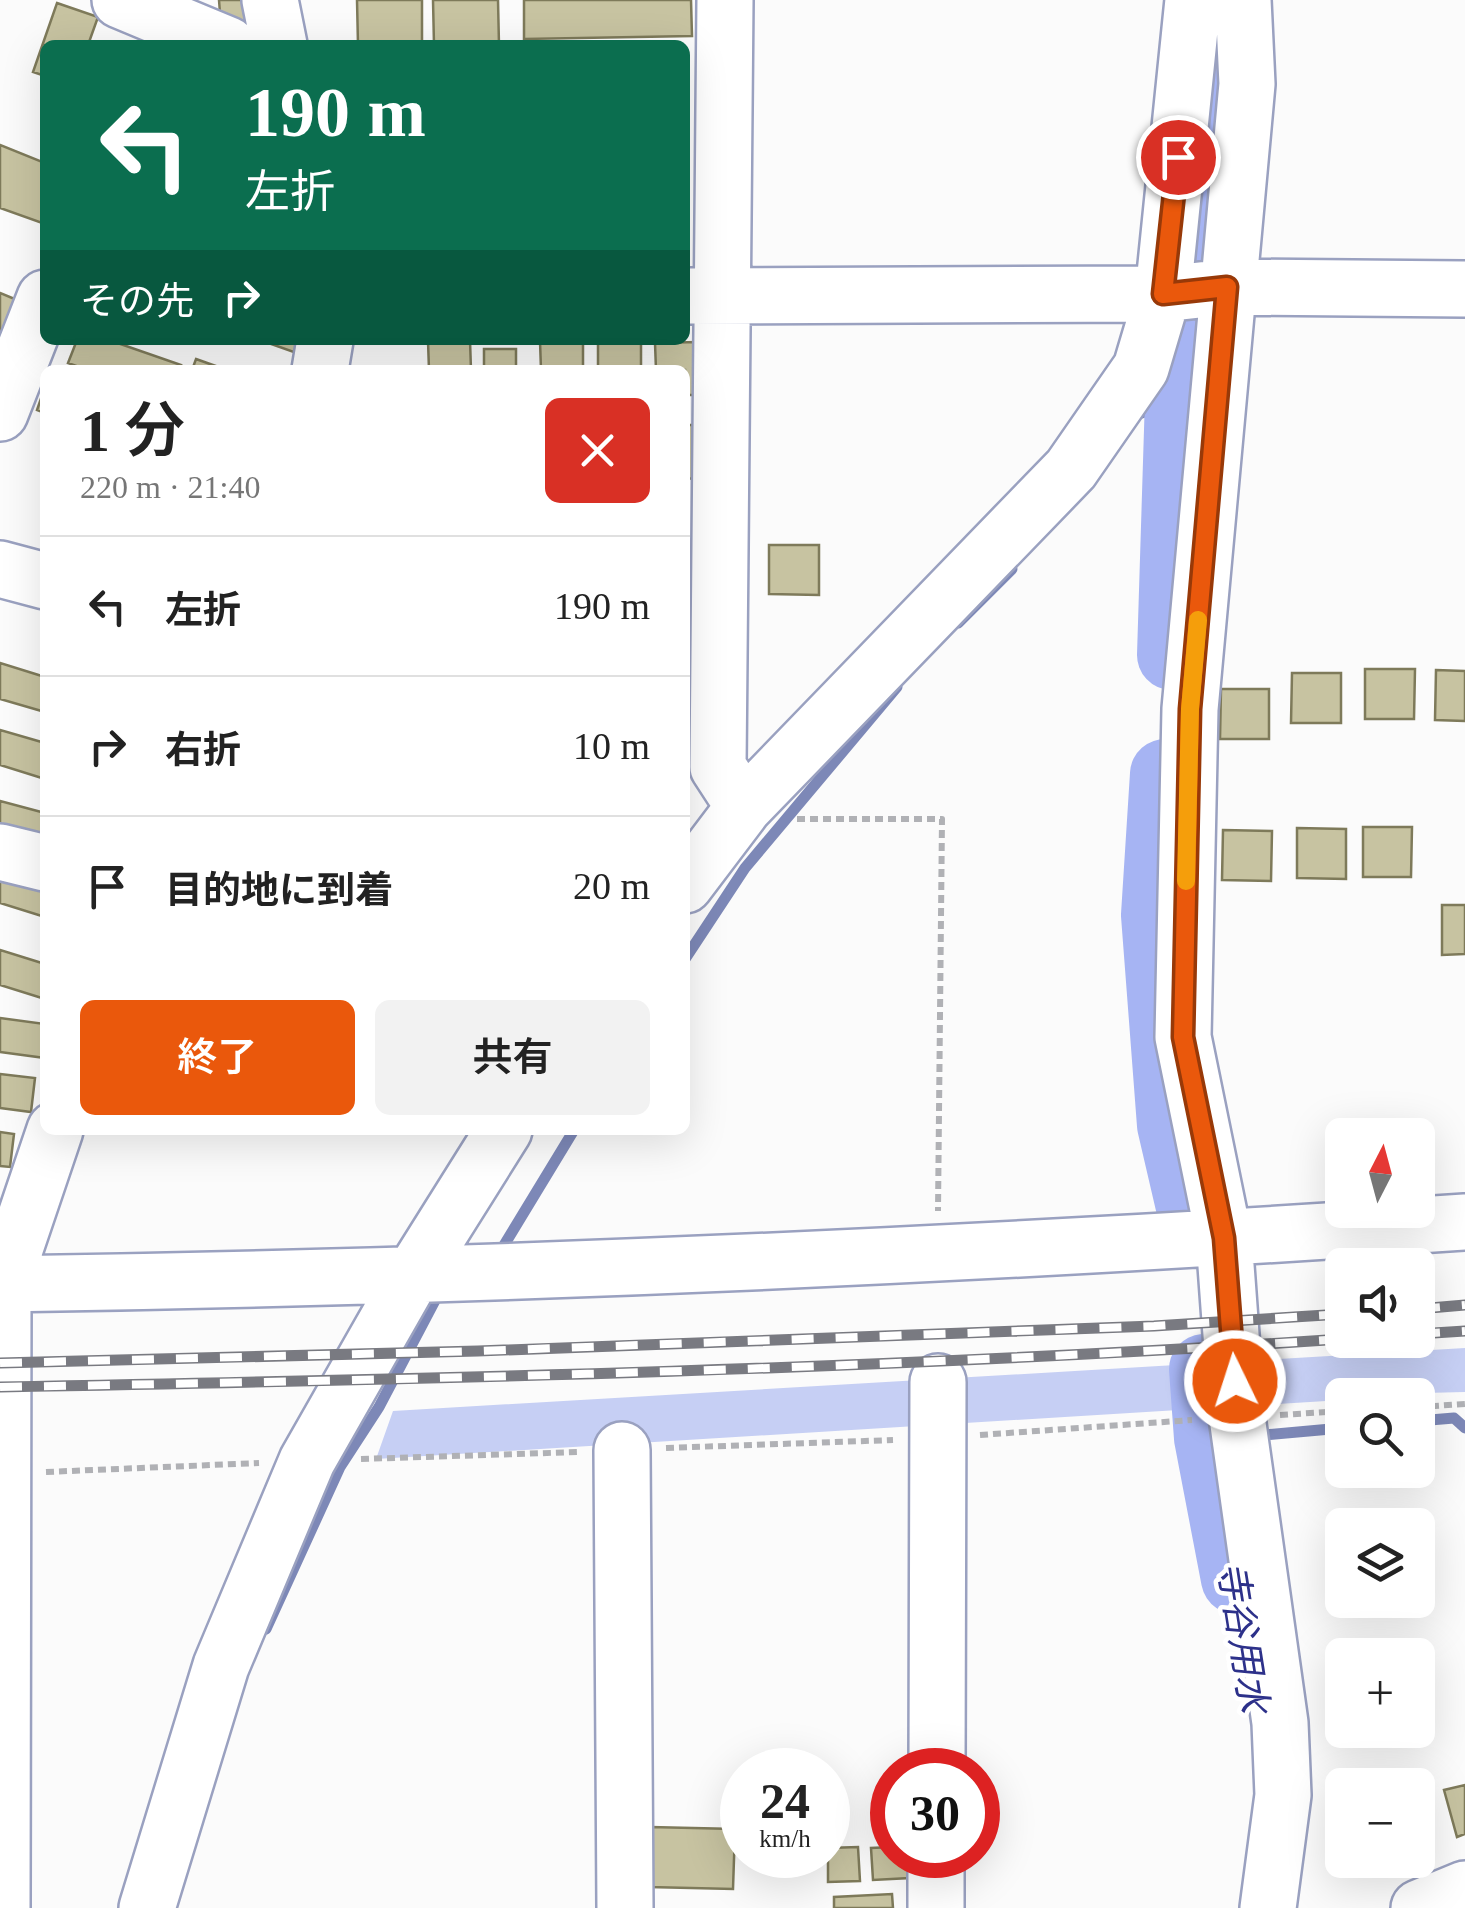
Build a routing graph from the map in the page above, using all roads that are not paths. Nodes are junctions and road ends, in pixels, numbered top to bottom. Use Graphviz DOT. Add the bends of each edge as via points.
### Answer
graph roads {
  1 [pos="270,0"];
  2 [pos="725,0"];
  3 [pos="1193,0"];
  4 [pos="1243,0"];
  5 [pos="147,22"];
  6 [pos="210,40"];
  7 [pos="278,40"];
  8 [pos="1227,287"];
  9 [pos="1465,289"];
  10 [pos="1163,294"];
  11 [pos="704,296"];
  12 [pos="40,311"];
  13 [pos="0,413"];
  14 [pos="0,569"];
  15 [pos="40,580"];
  16 [pos="754,798"];
  17 [pos="0,852"];
  18 [pos="40,862"];
  19 [pos="690,880"];
  20 [pos="53,1135"];
  21 [pos="501,1135"];
  22 [pos="1465,1222"];
  23 [pos="1224,1238"];
  24 [pos="413,1275"];
  25 [pos="1,1284"];
  26 [pos="938,1382"];
  27 [pos="622,1450"];
  28 [pos="937,1748"];
  29 [pos="936,1878"];
  30 [pos="1465,1889"];
  31 [pos="2,1908"];
  32 [pos="147,1908"];
  33 [pos="625,1908"];
  34 [pos="936,1908"];
  35 [pos="1268,1908"];
  36 [pos="1419,1908"];
  1 -- 7 [label="street"];
  2 -- 11 [label="street"];
  3 -- 10 [label="street"];
  4 -- 8 [label="street" via="1248,84"];
  5 -- 6 [label="street"];
  8 -- 9 [label="street"];
  8 -- 10 [label="street"];
  8 -- 23 [label="street" via="1190,709 1183,1037"];
  10 -- 11 [label="street"];
  10 -- 16 [label="street" via="1140,368 1070,469"];
  11 -- 16 [label="street" via="718,766"];
  12 -- 13 [label="street"];
  14 -- 15 [label="street"];
  16 -- 19 [label="street"];
  17 -- 18 [label="street"];
  20 -- 25 [label="street"];
  21 -- 24 [label="street"];
  22 -- 23 [label="street"];
  23 -- 24 [label="street"];
  23 -- 35 [label="street" via="1238,1417 1280,1723 1283,1795"];
  24 -- 25 [label="street"];
  24 -- 32 [label="street" via="307,1461 220,1666"];
  25 -- 31 [label="street"];
  26 -- 28 [label="street"];
  27 -- 33 [label="street"];
  29 -- 34 [label="street"];
  30 -- 36 [label="street"];
}
